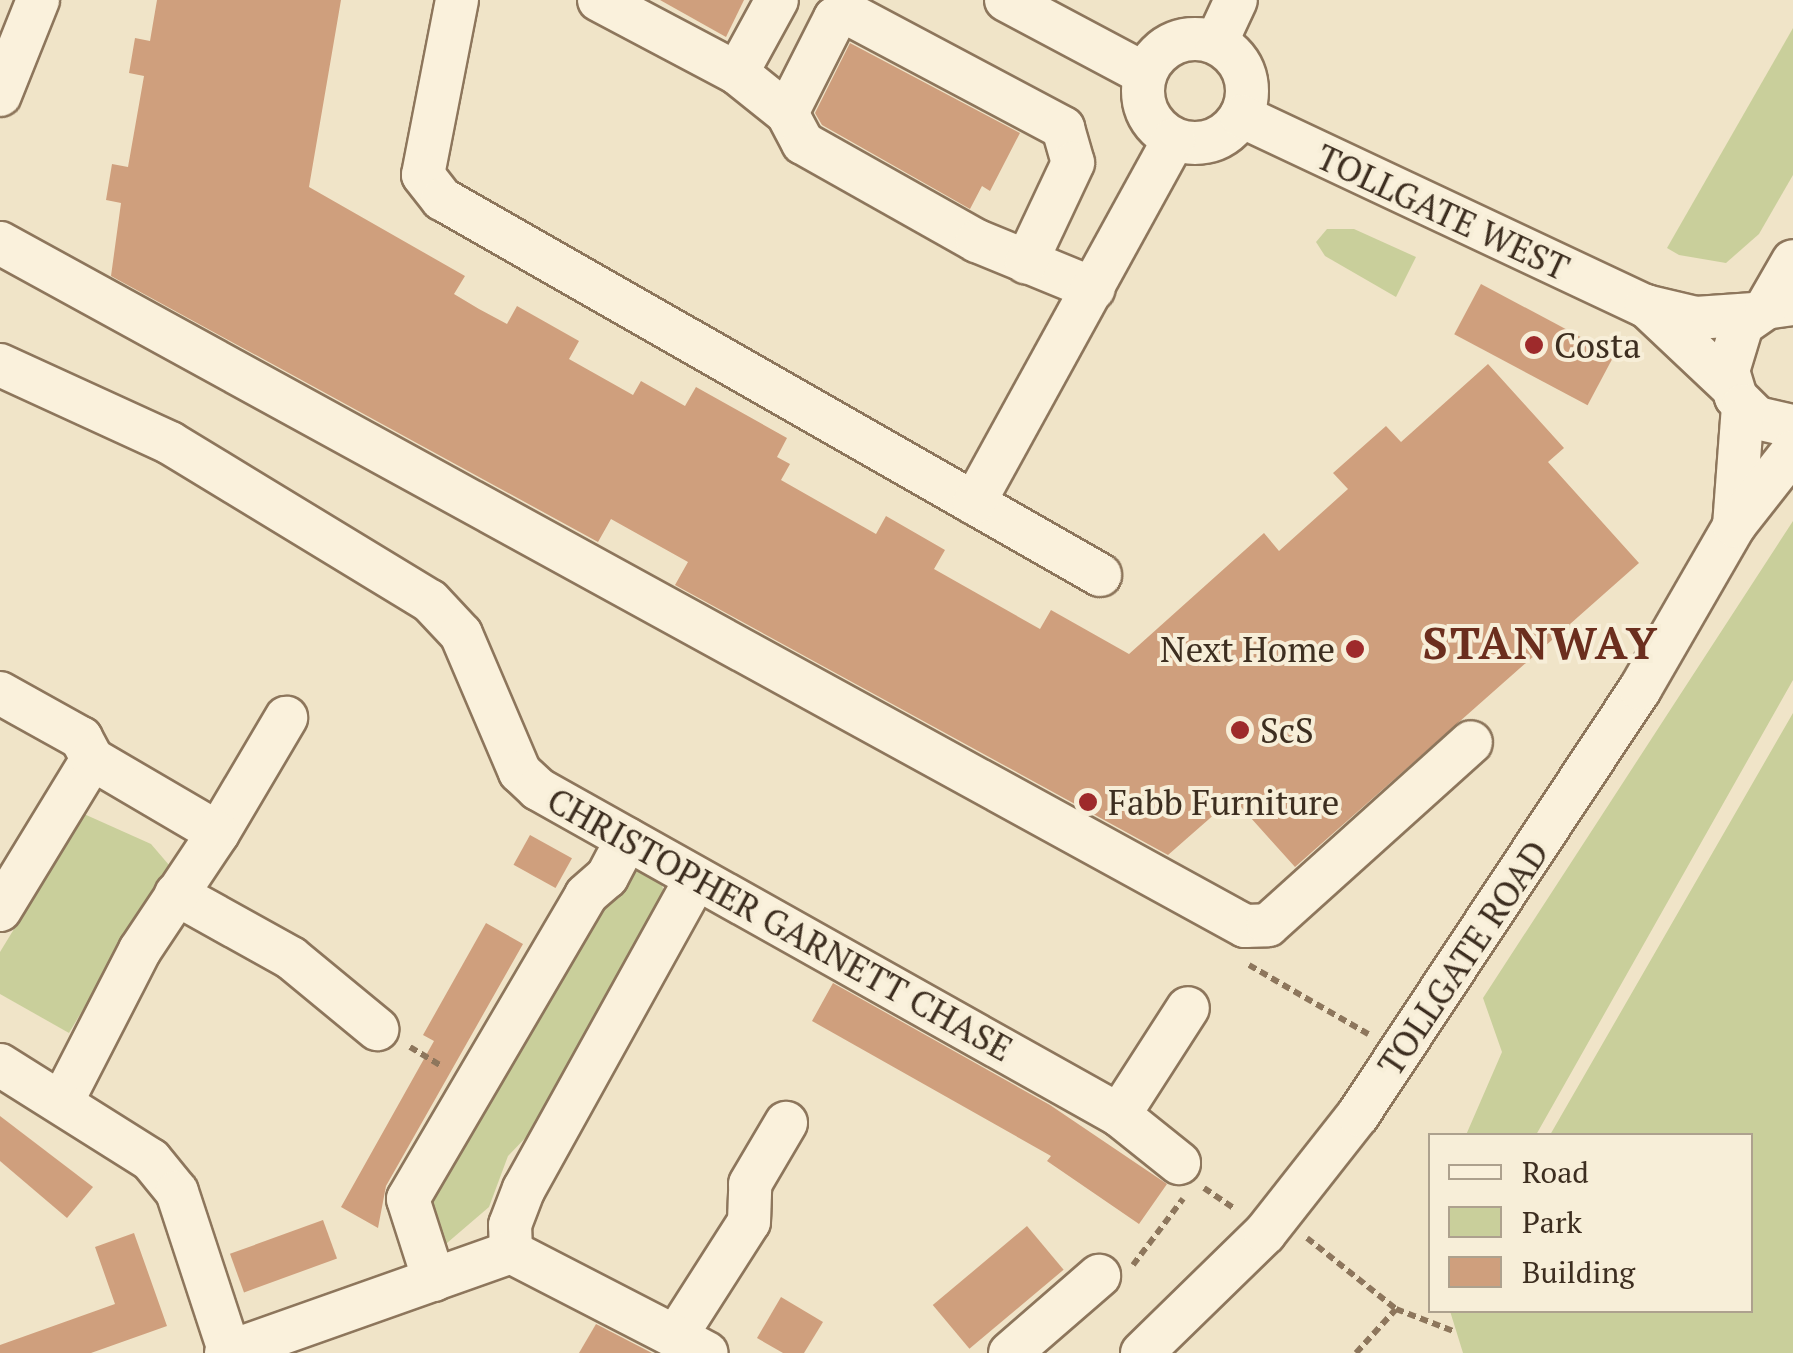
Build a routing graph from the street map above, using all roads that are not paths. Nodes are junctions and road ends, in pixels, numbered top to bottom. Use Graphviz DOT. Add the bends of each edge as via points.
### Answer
graph roads {
  1 [pos="38,0"];
  2 [pos="457,0"];
  3 [pos="599,0"];
  4 [pos="777,0"];
  5 [pos="1006,0"];
  6 [pos="1236,0"];
  7 [pos="1216,43"];
  8 [pos="737,73"];
  9 [pos="1145,74"];
  10 [pos="0,95"];
  11 [pos="787,113"];
  12 [pos="1241,116"];
  13 [pos="1174,139"];
  14 [pos="0,243"];
  15 [pos="1793,261"];
  16 [pos="1026,263"];
  17 [pos="1094,289"];
  18 [pos="1645,306"];
  19 [pos="1771,308"];
  20 [pos="0,365"];
  21 [pos="1737,396"];
  22 [pos="1793,426"];
  23 [pos="1793,450"];
  24 [pos="974,504"];
  25 [pos="1734,526"];
  26 [pos="1100,575"];
  27 [pos="0,693"];
  28 [pos="286,718"];
  29 [pos="1472,742"];
  30 [pos="92,759"];
  31 [pos="218,833"];
  32 [pos="627,839"];
  33 [pos="696,879"];
  34 [pos="176,894"];
  35 [pos="0,910"];
  36 [pos="1188,1008"];
  37 [pos="377,1029"];
  38 [pos="0,1065"];
  39 [pos="62,1102"];
  40 [pos="1120,1115"];
  41 [pos="786,1123"];
  42 [pos="1179,1162"];
  43 [pos="511,1252"];
  44 [pos="1099,1276"];
  45 [pos="434,1280"];
  46 [pos="692,1345"];
  47 [pos="228,1353"];
  48 [pos="1010,1353"];
  49 [pos="1142,1353"];
  1 -- 10 [label="street"];
  2 -- 24 [label="street" via="422,175 442,199"];
  3 -- 8 [label="street"];
  4 -- 8 [label="street"];
  5 -- 9 [label="street"];
  6 -- 7 [label="street"];
  7 -- 9 [label="street" via="1182,40"];
  7 -- 12 [label="street" via="1244,74"];
  8 -- 11 [label="street"];
  9 -- 13 [label="street" via="1147,112"];
  11 -- 16 [label="street" via="803,143"];
  11 -- 16 [label="street" via="835,18 858,14 1063,128 1073,163"];
  12 -- 13 [label="street" via="1212,140"];
  12 -- 18 [label="street, TOLLGATE WEST"];
  13 -- 17 [label="street"];
  14 -- 29 [label="street" via="1245,926 1268,925"];
  15 -- 19 [label="street, TOLLGATE ROAD"];
  16 -- 17 [label="street"];
  17 -- 24 [label="street"];
  18 -- 19 [label="street, TOLLGATE WEST" via="1696,318"];
  18 -- 21 [label="street, TOLLGATE WEST"];
  19 -- 21 [label="street, TOLLGATE ROAD" via="1733,339"];
  20 -- 32 [label="street, CHRISTOPHER GARNETT CHASE" via="170,443 430,601 461,634 520,772"];
  21 -- 22 [label="street" via="1757,418"];
  21 -- 25 [label="street, TOLLGATE ROAD"];
  23 -- 25 [label="street, TOLLGATE ROAD"];
  24 -- 26 [label="street"];
  25 -- 49 [label="street, TOLLGATE ROAD" via="1527,862 1358,1115 1260,1214"];
  27 -- 30 [label="street" via="81,738"];
  28 -- 31 [label="street"];
  30 -- 31 [label="street"];
  30 -- 35 [label="street"];
  31 -- 34 [label="street"];
  32 -- 33 [label="street, CHRISTOPHER GARNETT CHASE"];
  32 -- 45 [label="street" via="607,877 586,895 408,1199"];
  33 -- 40 [label="street, CHRISTOPHER GARNETT CHASE"];
  33 -- 43 [label="street" via="524,1189 510,1225"];
  34 -- 37 [label="street" via="291,958"];
  34 -- 39 [label="street"];
  36 -- 40 [label="street" via="1159,1064"];
  38 -- 39 [label="street"];
  39 -- 47 [label="street" via="152,1160 177,1192"];
  40 -- 42 [label="street, CHRISTOPHER GARNETT CHASE"];
  41 -- 46 [label="street" via="750,1184 749,1222"];
  43 -- 45 [label="street"];
  43 -- 46 [label="street"];
  44 -- 48 [label="street"];
  45 -- 47 [label="street"];
}
